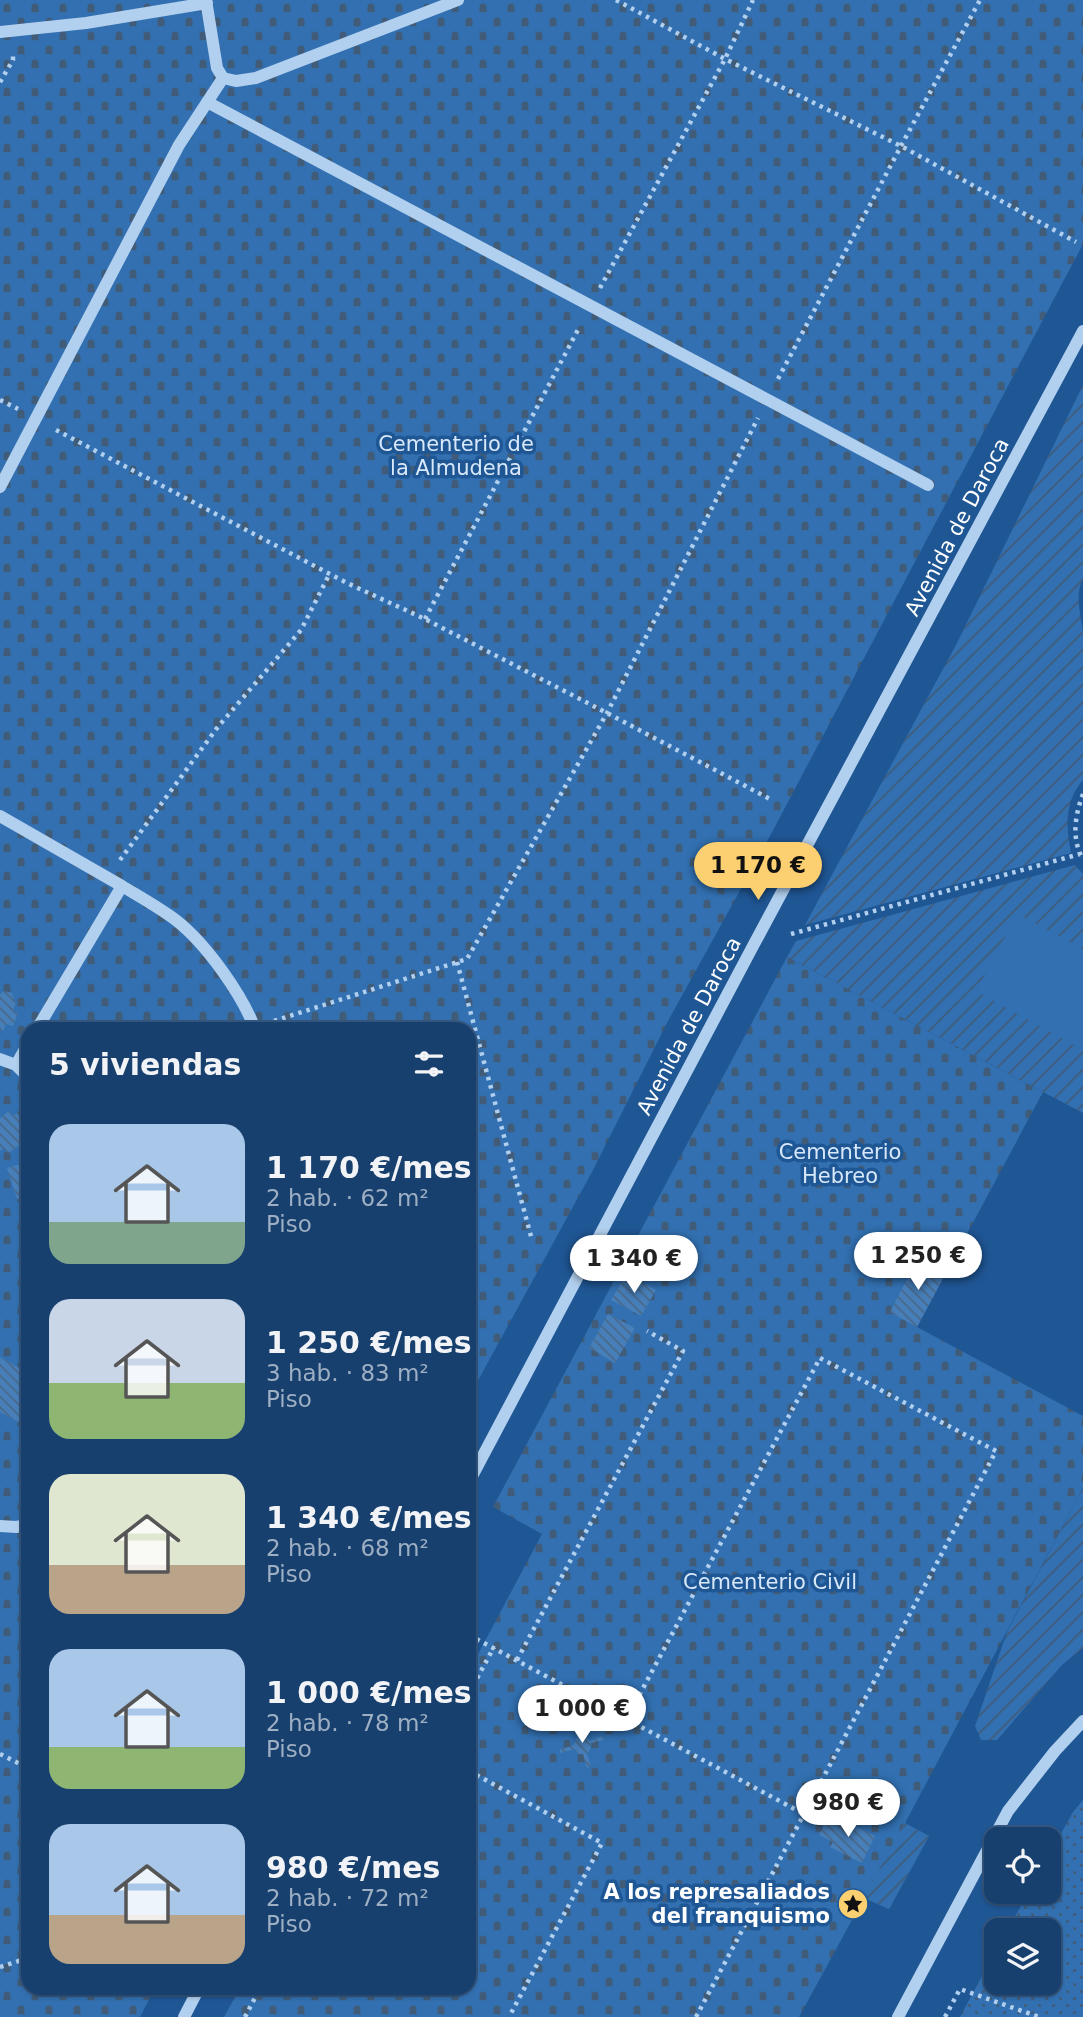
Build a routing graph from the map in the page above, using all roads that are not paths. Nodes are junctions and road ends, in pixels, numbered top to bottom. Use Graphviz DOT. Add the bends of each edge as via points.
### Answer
graph roads {
  1 [pos="458,0"];
  2 [pos="206,2"];
  3 [pos="6,32"];
  4 [pos="223,78"];
  5 [pos="207,102"];
  6 [pos="1082,335"];
  7 [pos="928,485"];
  8 [pos="0,487"];
  9 [pos="0,816"];
  10 [pos="122,886"];
  11 [pos="41,1022"];
  12 [pos="253,1022"];
  13 [pos="21,1056"];
  14 [pos="0,1059"];
  15 [pos="16,1065"];
  16 [pos="21,1070"];
  17 [pos="476,1469"];
  18 [pos="0,1526"];
  19 [pos="21,1526"];
  20 [pos="1083,1721"];
  21 [pos="195,1995"];
  22 [pos="184,2017"];
  23 [pos="898,2017"];
  1 -- 4 [label="street" via="256,78 236,82"];
  2 -- 3 [label="street"];
  2 -- 4 [label="street" via="216,68"];
  4 -- 5 [label="street"];
  5 -- 7 [label="street"];
  5 -- 8 [label="street" via="179,145"];
  6 -- 17 [label="street, Avenida de Daroca"];
  9 -- 10 [label="street"];
  10 -- 11 [label="street"];
  10 -- 12 [label="street" via="176,920 198,940"];
  13 -- 15 [label="street"];
  14 -- 15 [label="street"];
  15 -- 16 [label="street"];
  18 -- 19 [label="street"];
  20 -- 23 [label="street" via="1008,1811"];
  21 -- 22 [label="street"];
}
